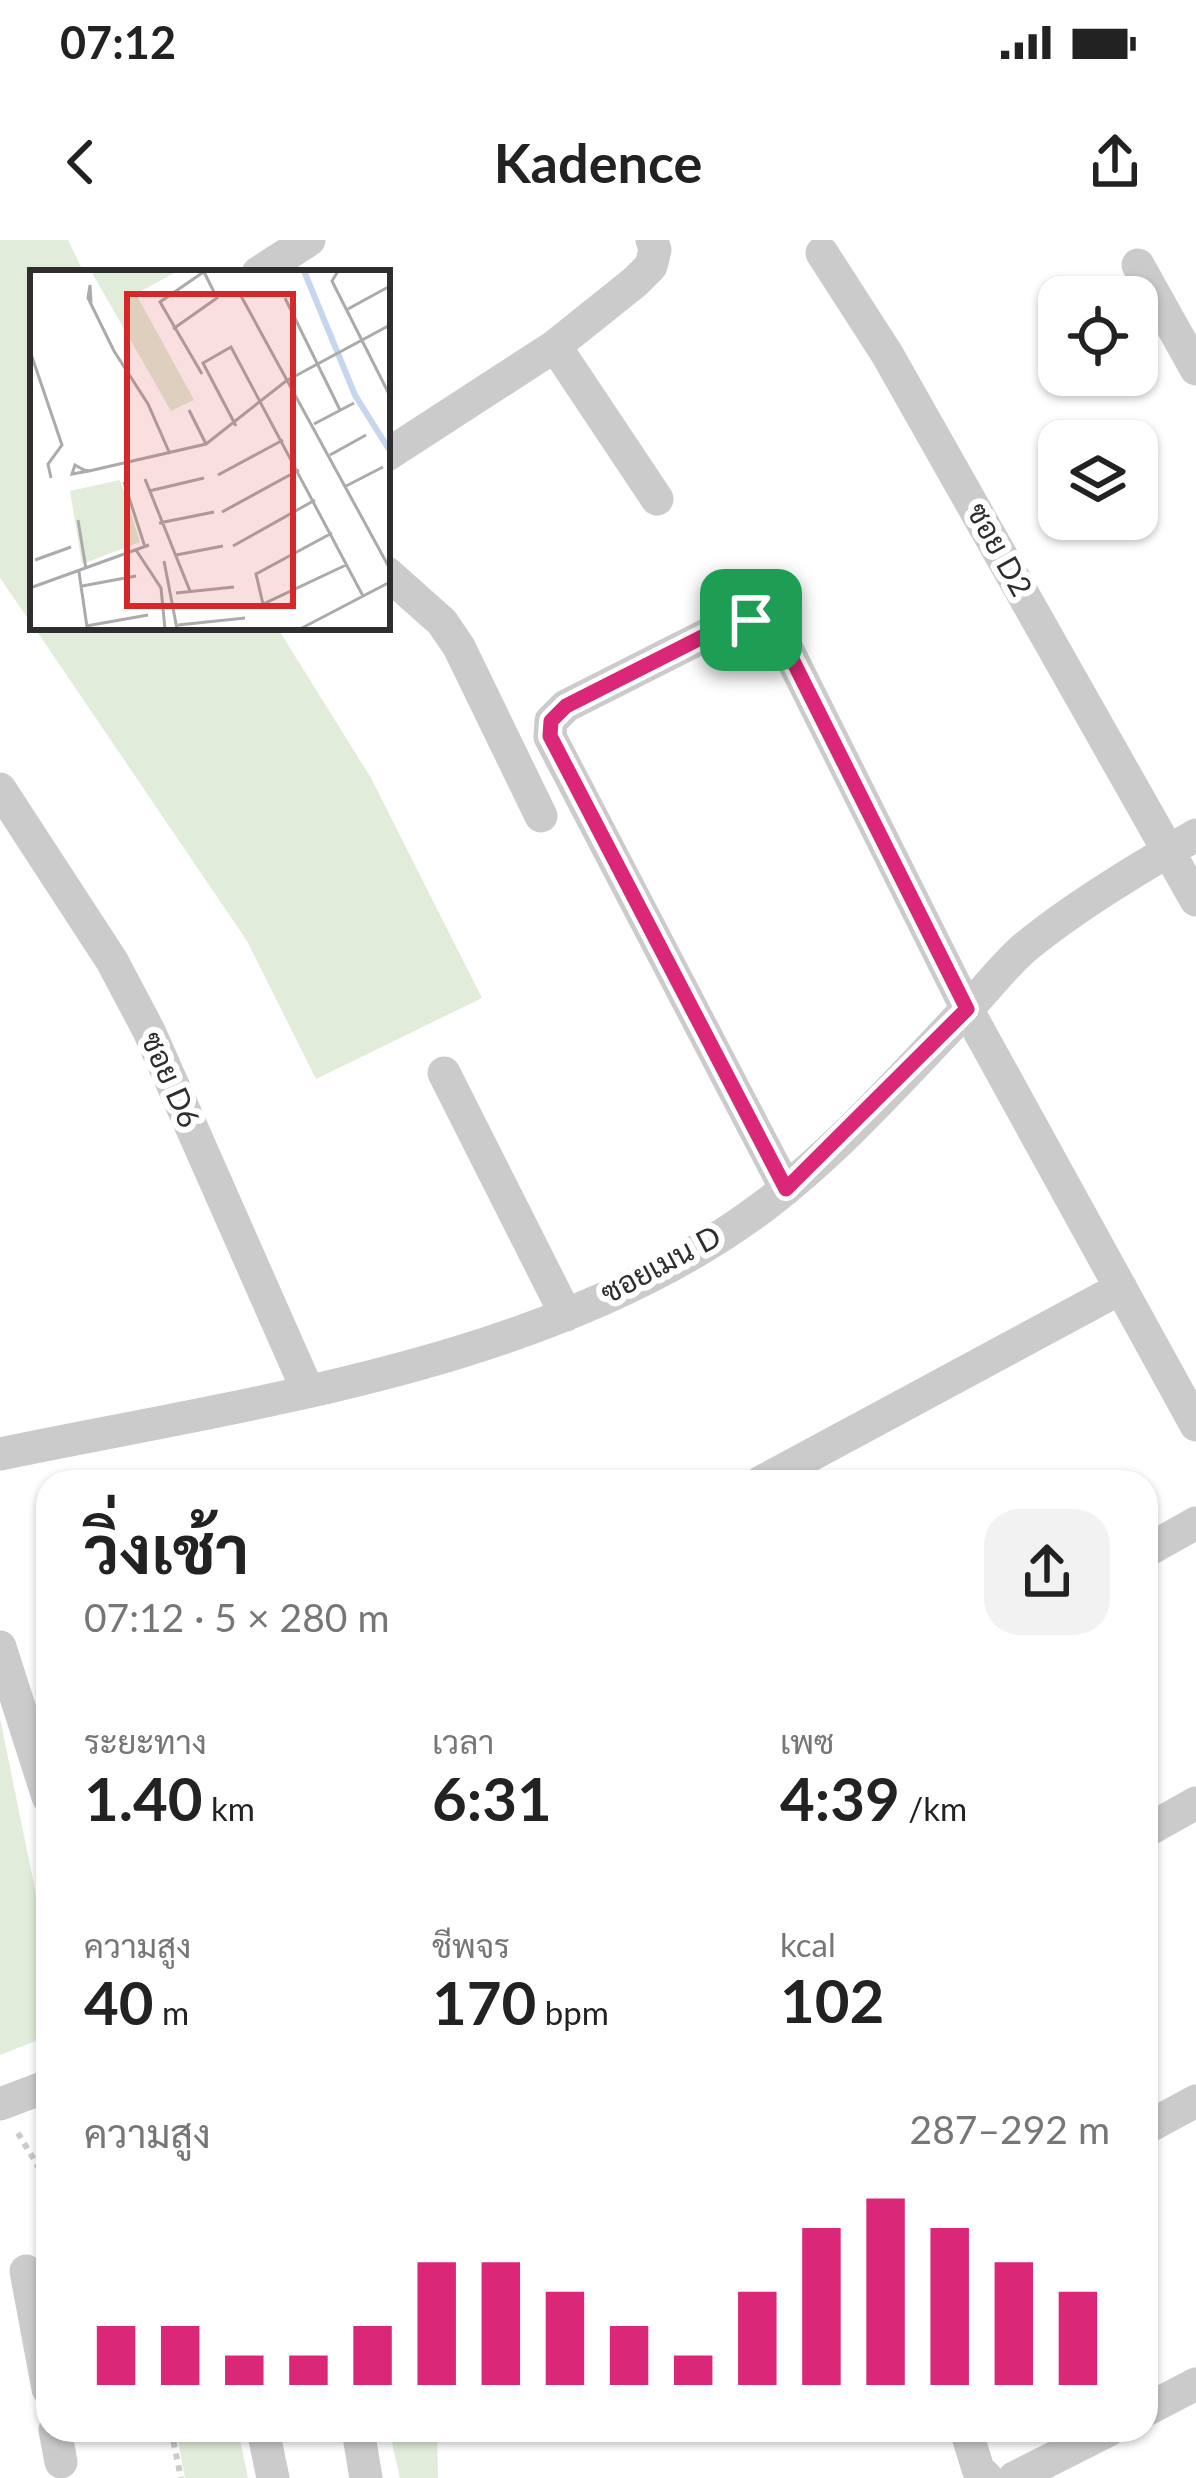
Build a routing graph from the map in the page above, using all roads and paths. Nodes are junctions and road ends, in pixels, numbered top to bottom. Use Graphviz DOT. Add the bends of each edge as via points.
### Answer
graph roads {
  1 [pos="309,240"];
  2 [pos="652,240"];
  3 [pos="822,253"];
  4 [pos="1138,265"];
  5 [pos="263,270"];
  6 [pos="555,346"];
  7 [pos="1196,369"];
  8 [pos="390,453"];
  9 [pos="657,499"];
  10 [pos="390,576"];
  11 [pos="0,789"];
  12 [pos="541,816"];
  13 [pos="1182,843"];
  14 [pos="1196,900"];
  15 [pos="967,1009"];
  16 [pos="444,1073"];
  17 [pos="786,1189"];
  18 [pos="1121,1288"];
  19 [pos="566,1315"];
  20 [pos="307,1389"];
  21 [pos="1196,1425"];
  22 [pos="0,1454"];
  23 [pos="782,1470"];
  24 [pos="1196,1523"];
  25 [pos="1158,1544"];
  26 [pos="0,1647"];
  27 [pos="36,1760"];
  28 [pos="1196,1803"];
  29 [pos="1158,1824"];
  30 [pos="36,2094"];
  31 [pos="1196,2102"];
  32 [pos="6,2114"];
  33 [pos="1158,2122"];
  34 [pos="36,2163"];
  35 [pos="25,2272"];
  36 [pos="36,2328"];
  37 [pos="1196,2384"];
  38 [pos="1158,2404"];
  39 [pos="174,2442"];
  40 [pos="266,2442"];
  41 [pos="360,2442"];
  42 [pos="970,2442"];
  43 [pos="1085,2442"];
  44 [pos="181,2478"];
  45 [pos="273,2478"];
  46 [pos="367,2478"];
  47 [pos="987,2478"];
  48 [pos="1014,2478"];
  1 -- 5 [label="street"];
  2 -- 6 [label="street" via="652,266"];
  3 -- 13 [label="street, ซอย D2"];
  4 -- 7 [label="street"];
  6 -- 8 [label="street"];
  6 -- 9 [label="street"];
  10 -- 12 [label="street" via="459,647"];
  11 -- 20 [label="street, ซอย D6" via="148,1031"];
  13 -- 14 [label="street, ซอย D2"];
  13 -- 15 [label="street, ซอยเมน D" via="1022,950"];
  15 -- 17 [label="street, ซอยเมน D"];
  15 -- 17 [label="street" via="769,625 728,624 566,706 551,721 550,736"];
  15 -- 18 [label="street"];
  16 -- 19 [label="street"];
  17 -- 19 [label="street, ซอยเมน D" via="678,1260"];
  18 -- 21 [label="street"];
  18 -- 23 [label="street"];
  19 -- 20 [label="street, ซอยเมน D" via="470,1351"];
  20 -- 22 [label="street, ซอยเมน D"];
  24 -- 25 [label="street"];
  26 -- 27 [label="street"];
  28 -- 29 [label="street"];
  30 -- 32 [label="street"];
  31 -- 33 [label="street"];
  32 -- 34 [label="path"];
  35 -- 36 [label="street"];
  37 -- 38 [label="street"];
  39 -- 44 [label="path"];
  40 -- 45 [label="street"];
  41 -- 46 [label="street"];
  42 -- 47 [label="street"];
  43 -- 48 [label="street"];
}
